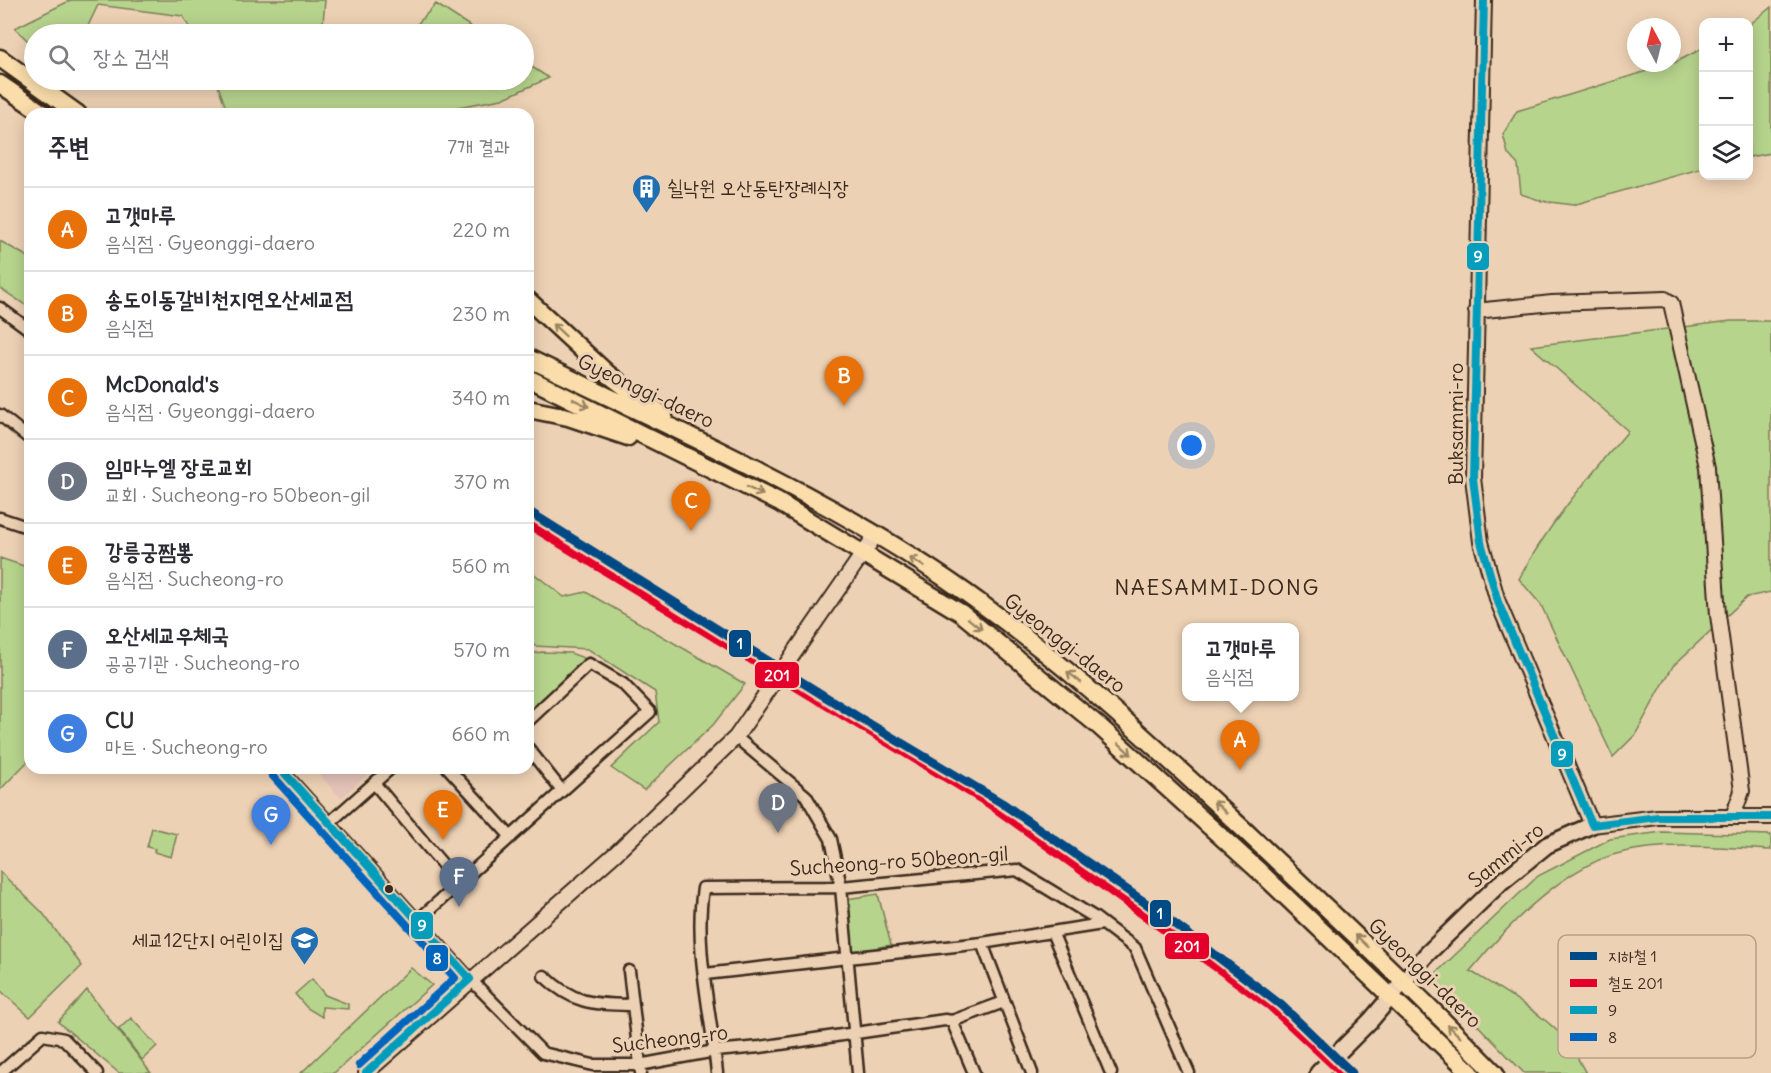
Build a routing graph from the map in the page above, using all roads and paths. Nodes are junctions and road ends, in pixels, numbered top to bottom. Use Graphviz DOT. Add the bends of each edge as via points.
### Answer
graph roads {
  1 [pos="1484,0"];
  2 [pos="0,58"];
  3 [pos="24,75"];
  4 [pos="0,84"];
  5 [pos="45,90"];
  6 [pos="35,108"];
  7 [pos="70,108"];
  8 [pos="534,306"];
  9 [pos="0,308"];
  10 [pos="1476,311"];
  11 [pos="24,326"];
  12 [pos="534,361"];
  13 [pos="534,381"];
  14 [pos="534,409"];
  15 [pos="0,415"];
  16 [pos="686,433"];
  17 [pos="24,434"];
  18 [pos="675,452"];
  19 [pos="0,519"];
  20 [pos="24,526"];
  21 [pos="875,536"];
  22 [pos="862,554"];
  23 [pos="534,716"];
  24 [pos="736,737"];
  25 [pos="534,756"];
  26 [pos="285,774"];
  27 [pos="384,774"];
  28 [pos="453,774"];
  29 [pos="374,783"];
  30 [pos="562,791"];
  31 [pos="1733,816"];
  32 [pos="1771,817"];
  33 [pos="328,824"];
  34 [pos="1592,825"];
  35 [pos="511,837"];
  36 [pos="459,884"];
  37 [pos="841,887"];
  38 [pos="417,921"];
  39 [pos="1102,924"];
  40 [pos="1052,932"];
  41 [pos="982,943"];
  42 [pos="845,959"];
  43 [pos="629,971"];
  44 [pos="705,975"];
  45 [pos="544,976"];
  46 [pos="470,979"];
  47 [pos="1404,981"];
  48 [pos="1390,998"];
  49 [pos="1004,1002"];
  50 [pos="631,1005"];
  51 [pos="952,1021"];
  52 [pos="853,1034"];
  53 [pos="715,1051"];
  54 [pos="640,1069"];
  55 [pos="0,1073"];
  56 [pos="97,1073"];
  57 [pos="366,1073"];
  58 [pos="717,1073"];
  59 [pos="858,1073"];
  60 [pos="974,1073"];
  61 [pos="1032,1073"];
  62 [pos="1111,1073"];
  63 [pos="1189,1073"];
  64 [pos="1318,1073"];
  65 [pos="1471,1073"];
  66 [pos="1496,1073"];
  1 -- 10 [label="street, Buksammi-ro"];
  2 -- 3 [label="main road"];
  4 -- 6 [label="main road"];
  5 -- 7 [label="main road"];
  16 -- 8 [label="main road, one-way" via="608,374"];
  9 -- 11 [label="street"];
  10 -- 31 [label="street" via="1552,303 1665,299 1671,303 1708,467 1718,615 1742,791"];
  10 -- 34 [label="street, Buksammi-ro" via="1473,478 1481,542 1498,602"];
  12 -- 16 [label="main road, Gyeonggi-daero"];
  13 -- 18 [label="main road, Gyeonggi-daero, one-way"];
  14 -- 18 [label="main road"];
  15 -- 17 [label="street"];
  16 -- 21 [label="main road, Gyeonggi-daero" via="799,490"];
  18 -- 22 [label="main road, Gyeonggi-daero, one-way" via="778,502"];
  19 -- 20 [label="street"];
  21 -- 22 [label="street"];
  47 -- 21 [label="main road, Gyeonggi-daero, one-way" via="1116,710 982,604"];
  22 -- 24 [label="street"];
  22 -- 48 [label="main road, Gyeonggi-daero, one-way" via="962,613 1100,727 1259,871"];
  23 -- 30 [label="street" via="589,664 623,684 650,712"];
  24 -- 37 [label="street" via="806,796 831,839"];
  24 -- 46 [label="street" via="615,854"];
  25 -- 30 [label="street"];
  26 -- 33 [label="street, Sucheong-ro"];
  27 -- 29 [label="street"];
  28 -- 35 [label="street"];
  29 -- 33 [label="street"];
  29 -- 36 [label="street"];
  30 -- 35 [label="street"];
  31 -- 32 [label="street, Sammi-ro"];
  31 -- 34 [label="street, Sammi-ro" via="1658,817"];
  33 -- 38 [label="street, Sucheong-ro"];
  34 -- 47 [label="main road, Sammi-ro" via="1556,840 1518,867"];
  35 -- 36 [label="street"];
  36 -- 38 [label="street"];
  37 -- 39 [label="street, Sucheong-ro 50beon-gil" via="1017,870"];
  37 -- 42 [label="street"];
  37 -- 44 [label="street, Sucheong-ro 50beon-gil" via="703,888 699,913"];
  38 -- 46 [label="street, Sucheong-ro"];
  39 -- 40 [label="street"];
  39 -- 63 [label="street, Sucheong-ro 50beon-gil" via="1135,948"];
  40 -- 41 [label="street"];
  40 -- 62 [label="street"];
  41 -- 42 [label="street"];
  41 -- 49 [label="street"];
  42 -- 44 [label="street"];
  42 -- 52 [label="street"];
  43 -- 50 [label="street"];
  44 -- 53 [label="street, Sucheong-ro 50beon-gil"];
  45 -- 50 [label="street" via="562,993 595,1004"];
  46 -- 54 [label="street, Sucheong-ro" via="543,1053 593,1065"];
  46 -- 57 [label="street"];
  47 -- 48 [label="main road, Sammi-ro"];
  66 -- 47 [label="main road, Gyeonggi-daero, one-way"];
  48 -- 64 [label="main road, Sammi-ro"];
  48 -- 65 [label="main road, Gyeonggi-daero"];
  49 -- 51 [label="street, Sucheong-ro"];
  49 -- 61 [label="street"];
  50 -- 54 [label="street"];
  51 -- 52 [label="street, Sucheong-ro"];
  51 -- 60 [label="street"];
  52 -- 53 [label="street, Sucheong-ro"];
  52 -- 59 [label="street"];
  53 -- 54 [label="street, Sucheong-ro"];
  53 -- 58 [label="street, Sucheong-ro 50beon-gil"];
  55 -- 56 [label="street" via="43,1035 64,1039"];
}
